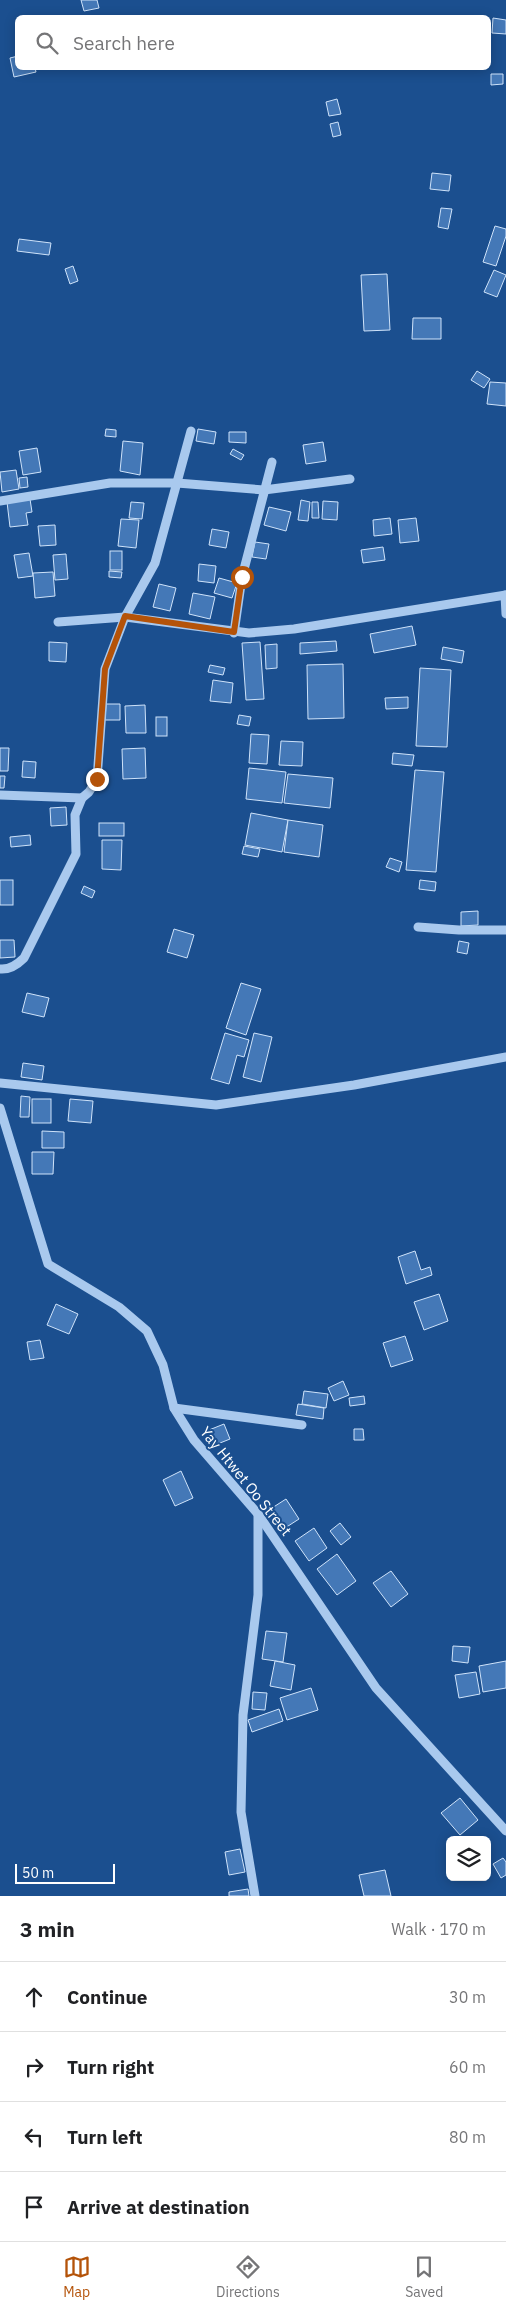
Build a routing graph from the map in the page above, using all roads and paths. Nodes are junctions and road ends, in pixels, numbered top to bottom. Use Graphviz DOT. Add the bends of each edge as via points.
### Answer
graph roads {
  1 [pos="191,431"];
  2 [pos="272,462"];
  3 [pos="350,479"];
  4 [pos="177,484"];
  5 [pos="264,490"];
  6 [pos="0,501"];
  7 [pos="506,595"];
  8 [pos="506,614"];
  9 [pos="125,616"];
  10 [pos="58,622"];
  11 [pos="234,632"];
  12 [pos="0,795"];
  13 [pos="82,798"];
  14 [pos="418,927"];
  15 [pos="506,930"];
  16 [pos="0,968"];
  17 [pos="506,1057"];
  18 [pos="0,1083"];
  19 [pos="0,1108"];
  20 [pos="174,1408"];
  21 [pos="302,1424"];
  22 [pos="258,1514"];
  23 [pos="506,1832"];
  24 [pos="255,1896"];
  1 -- 4 [label="street"];
  2 -- 5 [label="street"];
  3 -- 5 [label="street"];
  4 -- 5 [label="street"];
  4 -- 6 [label="street" via="110,483"];
  4 -- 9 [label="street" via="155,563"];
  5 -- 11 [label="street" via="242,577"];
  7 -- 8 [label="street"];
  7 -- 11 [label="street" via="294,629"];
  9 -- 10 [label="street"];
  9 -- 11 [label="street"];
  9 -- 13 [label="street" via="105,669 97,779"];
  12 -- 13 [label="street"];
  13 -- 16 [label="street" via="75,815 76,854 24,958 16,966 6,970"];
  14 -- 15 [label="street"];
  17 -- 18 [label="street" via="354,1086 216,1105"];
  19 -- 20 [label="street, Yay Htwet Oo Street" via="48,1264 119,1307 147,1331 163,1365"];
  20 -- 21 [label="street"];
  20 -- 22 [label="street, Yay Htwet Oo Street" via="194,1440"];
  22 -- 23 [label="street, Yay Htwet Oo Street" via="376,1688"];
  22 -- 24 [label="street" via="258,1595 243,1715 241,1812"];
}
